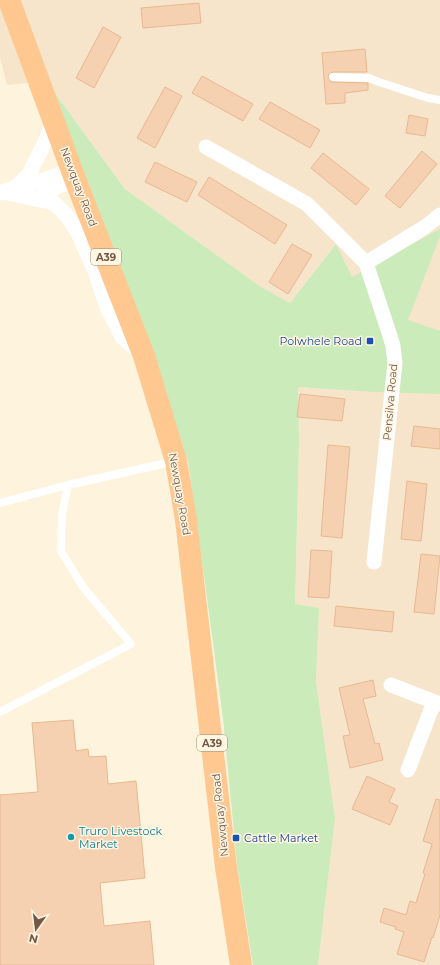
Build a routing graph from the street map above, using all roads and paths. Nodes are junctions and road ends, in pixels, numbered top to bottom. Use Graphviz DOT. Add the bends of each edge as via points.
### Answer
graph roads {
  1 [pos="9,0"];
  2 [pos="333,77"];
  3 [pos="440,100"];
  4 [pos="53,120"];
  5 [pos="206,147"];
  6 [pos="73,174"];
  7 [pos="6,190"];
  8 [pos="37,199"];
  9 [pos="440,214"];
  10 [pos="366,263"];
  11 [pos="144,356"];
  12 [pos="176,461"];
  13 [pos="68,485"];
  14 [pos="0,503"];
  15 [pos="374,562"];
  16 [pos="392,685"];
  17 [pos="437,703"];
  18 [pos="0,712"];
  19 [pos="408,770"];
  20 [pos="241,965"];
  1 -- 4 [label="highway, Newquay Road / A39"];
  2 -- 3 [label="lane" via="369,78"];
  4 -- 6 [label="highway, Newquay Road / A39"];
  4 -- 7 [label="street" via="30,174"];
  5 -- 10 [label="street" via="307,204"];
  6 -- 7 [label="street"];
  6 -- 8 [label="street"];
  6 -- 11 [label="highway, Newquay Road / A39"];
  7 -- 8 [label="street"];
  8 -- 11 [label="street" via="54,203 67,216 77,231 95,271 107,307 122,337"];
  9 -- 10 [label="street" via="425,227"];
  10 -- 15 [label="street, Pensilva Road" via="389,332 395,363"];
  11 -- 12 [label="highway, Newquay Road / A39"];
  12 -- 13 [label="lane"];
  12 -- 20 [label="highway, Newquay Road / A39" via="186,520 226,866"];
  13 -- 14 [label="lane"];
  13 -- 18 [label="lane" via="62,515 61,551 83,587 131,644"];
  16 -- 17 [label="street"];
  17 -- 19 [label="street"];
}
